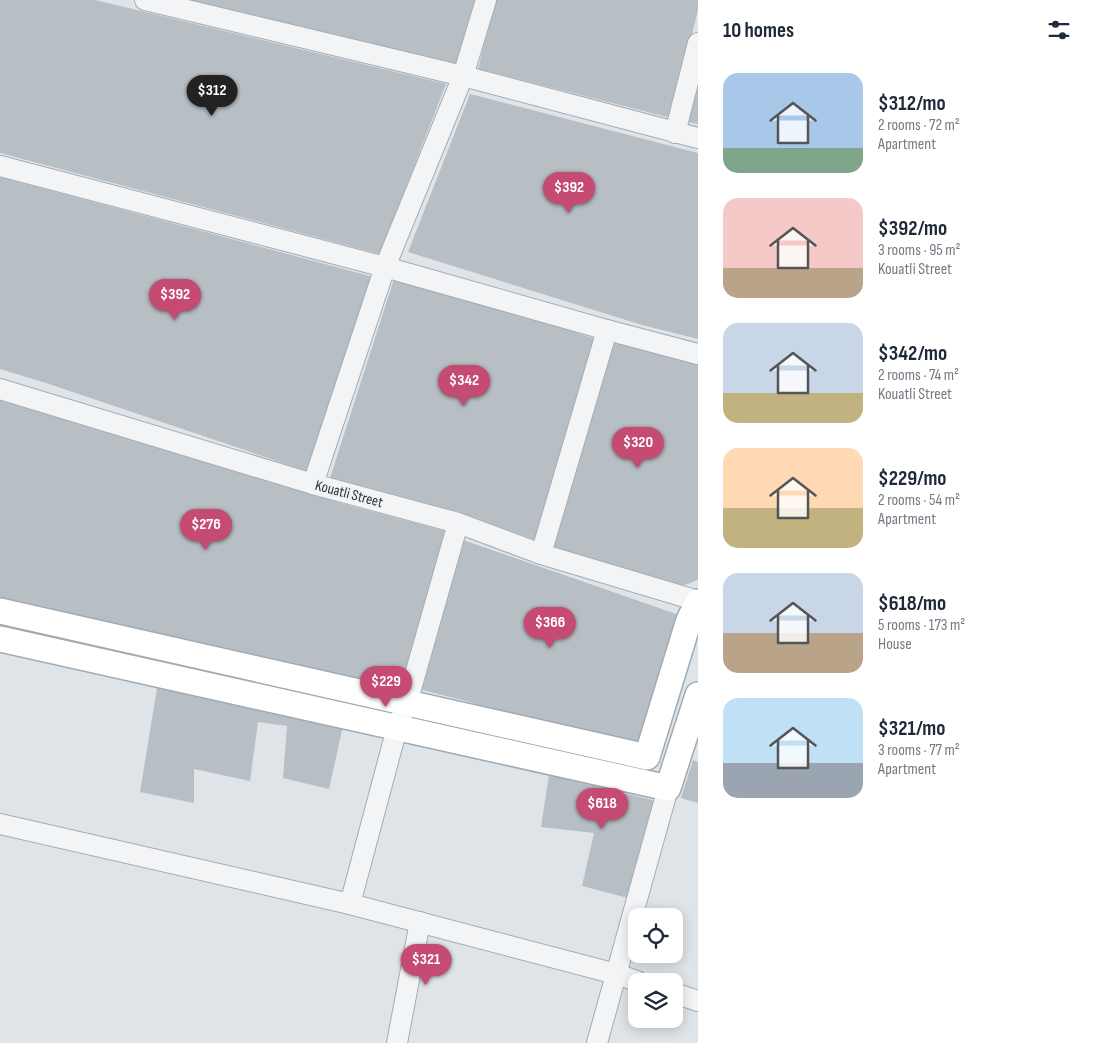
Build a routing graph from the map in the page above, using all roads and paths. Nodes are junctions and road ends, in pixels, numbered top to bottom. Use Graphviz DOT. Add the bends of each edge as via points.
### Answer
graph roads {
  1 [pos="144,0"];
  2 [pos="486,0"];
  3 [pos="698,43"];
  4 [pos="464,76"];
  5 [pos="675,133"];
  6 [pos="698,138"];
  7 [pos="0,166"];
  8 [pos="384,267"];
  9 [pos="607,330"];
  10 [pos="698,354"];
  11 [pos="0,389"];
  12 [pos="313,484"];
  13 [pos="458,523"];
  14 [pos="540,554"];
  15 [pos="698,601"];
  16 [pos="0,611"];
  17 [pos="0,639"];
  18 [pos="698,695"];
  19 [pos="407,703"];
  20 [pos="397,728"];
  21 [pos="668,788"];
  22 [pos="0,824"];
  23 [pos="350,904"];
  24 [pos="420,922"];
  25 [pos="616,974"];
  26 [pos="628,978"];
  27 [pos="683,996"];
  28 [pos="698,1001"];
  29 [pos="397,1043"];
  30 [pos="597,1043"];
  1 -- 4 [label="street"];
  2 -- 4 [label="street"];
  3 -- 5 [label="street"];
  4 -- 5 [label="street"];
  4 -- 8 [label="street"];
  5 -- 6 [label="street"];
  7 -- 8 [label="street"];
  8 -- 9 [label="street"];
  8 -- 12 [label="street"];
  9 -- 10 [label="street"];
  9 -- 14 [label="street"];
  11 -- 12 [label="street, Kouatli Street"];
  12 -- 13 [label="street, Kouatli Street"];
  13 -- 14 [label="street, Kouatli Street"];
  13 -- 19 [label="street"];
  14 -- 15 [label="street, Kouatli Street"];
  15 -- 19 [label="main road" via="648,757"];
  16 -- 19 [label="main road"];
  17 -- 20 [label="main road"];
  18 -- 21 [label="main road"];
  19 -- 20 [label="street"];
  20 -- 21 [label="main road"];
  20 -- 23 [label="street"];
  21 -- 25 [label="street"];
  22 -- 23 [label="street"];
  23 -- 24 [label="street"];
  24 -- 25 [label="street"];
  24 -- 29 [label="street"];
  25 -- 26 [label="street"];
  25 -- 30 [label="street"];
  27 -- 28 [label="street"];
}
